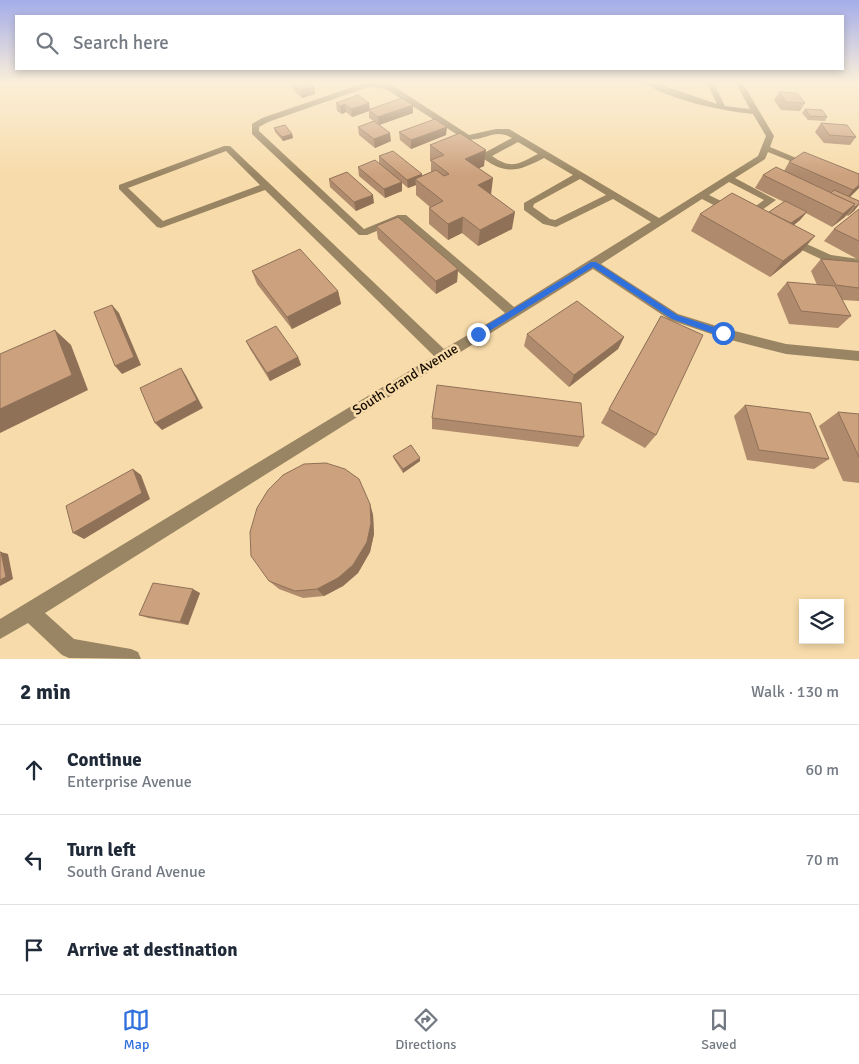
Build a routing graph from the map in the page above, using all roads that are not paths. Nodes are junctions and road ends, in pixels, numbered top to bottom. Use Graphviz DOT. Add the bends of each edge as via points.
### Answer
graph roads {
  1 [pos="755,112"];
  2 [pos="287,113"];
  3 [pos="429,113"];
  4 [pos="518,139"];
  5 [pos="766,148"];
  6 [pos="545,154"];
  7 [pos="815,168"];
  8 [pos="581,175"];
  9 [pos="728,178"];
  10 [pos="267,186"];
  11 [pos="613,195"];
  12 [pos="701,195"];
  13 [pos="658,222"];
  14 [pos="779,235"];
  15 [pos="859,263"];
  16 [pos="593,264"];
  17 [pos="512,313"];
  18 [pos="443,356"];
  19 [pos="859,356"];
  20 [pos="30,612"];
  21 [pos="0,630"];
  22 [pos="131,659"];
  1 -- 5 [label="street" via="770,136"];
  2 -- 17 [label="street" via="265,120 255,126 255,132 364,233 402,217"];
  3 -- 4 [label="street" via="467,137 475,138 500,130"];
  4 -- 6 [label="street"];
  4 -- 6 [label="street" via="490,152 487,157 503,168 511,169"];
  5 -- 7 [label="street"];
  5 -- 9 [label="street, South Grand Avenue" via="762,156"];
  6 -- 8 [label="street"];
  8 -- 11 [label="street"];
  8 -- 11 [label="street" via="529,204 528,208 556,224"];
  9 -- 12 [label="street, South Grand Avenue"];
  9 -- 12 [label="street" via="771,200 749,220"];
  10 -- 10 [label="street" via="227,148 122,187 161,224"];
  10 -- 18 [label="street"];
  11 -- 13 [label="street"];
  12 -- 13 [label="street, South Grand Avenue"];
  13 -- 16 [label="street, South Grand Avenue"];
  14 -- 15 [label="street" via="829,258"];
  16 -- 17 [label="street, South Grand Avenue"];
  16 -- 19 [label="street" via="674,317 786,349"];
  17 -- 18 [label="street, South Grand Avenue"];
  18 -- 20 [label="street, South Grand Avenue"];
  20 -- 21 [label="street, South Grand Avenue"];
  20 -- 22 [label="street" via="69,648"];
}
